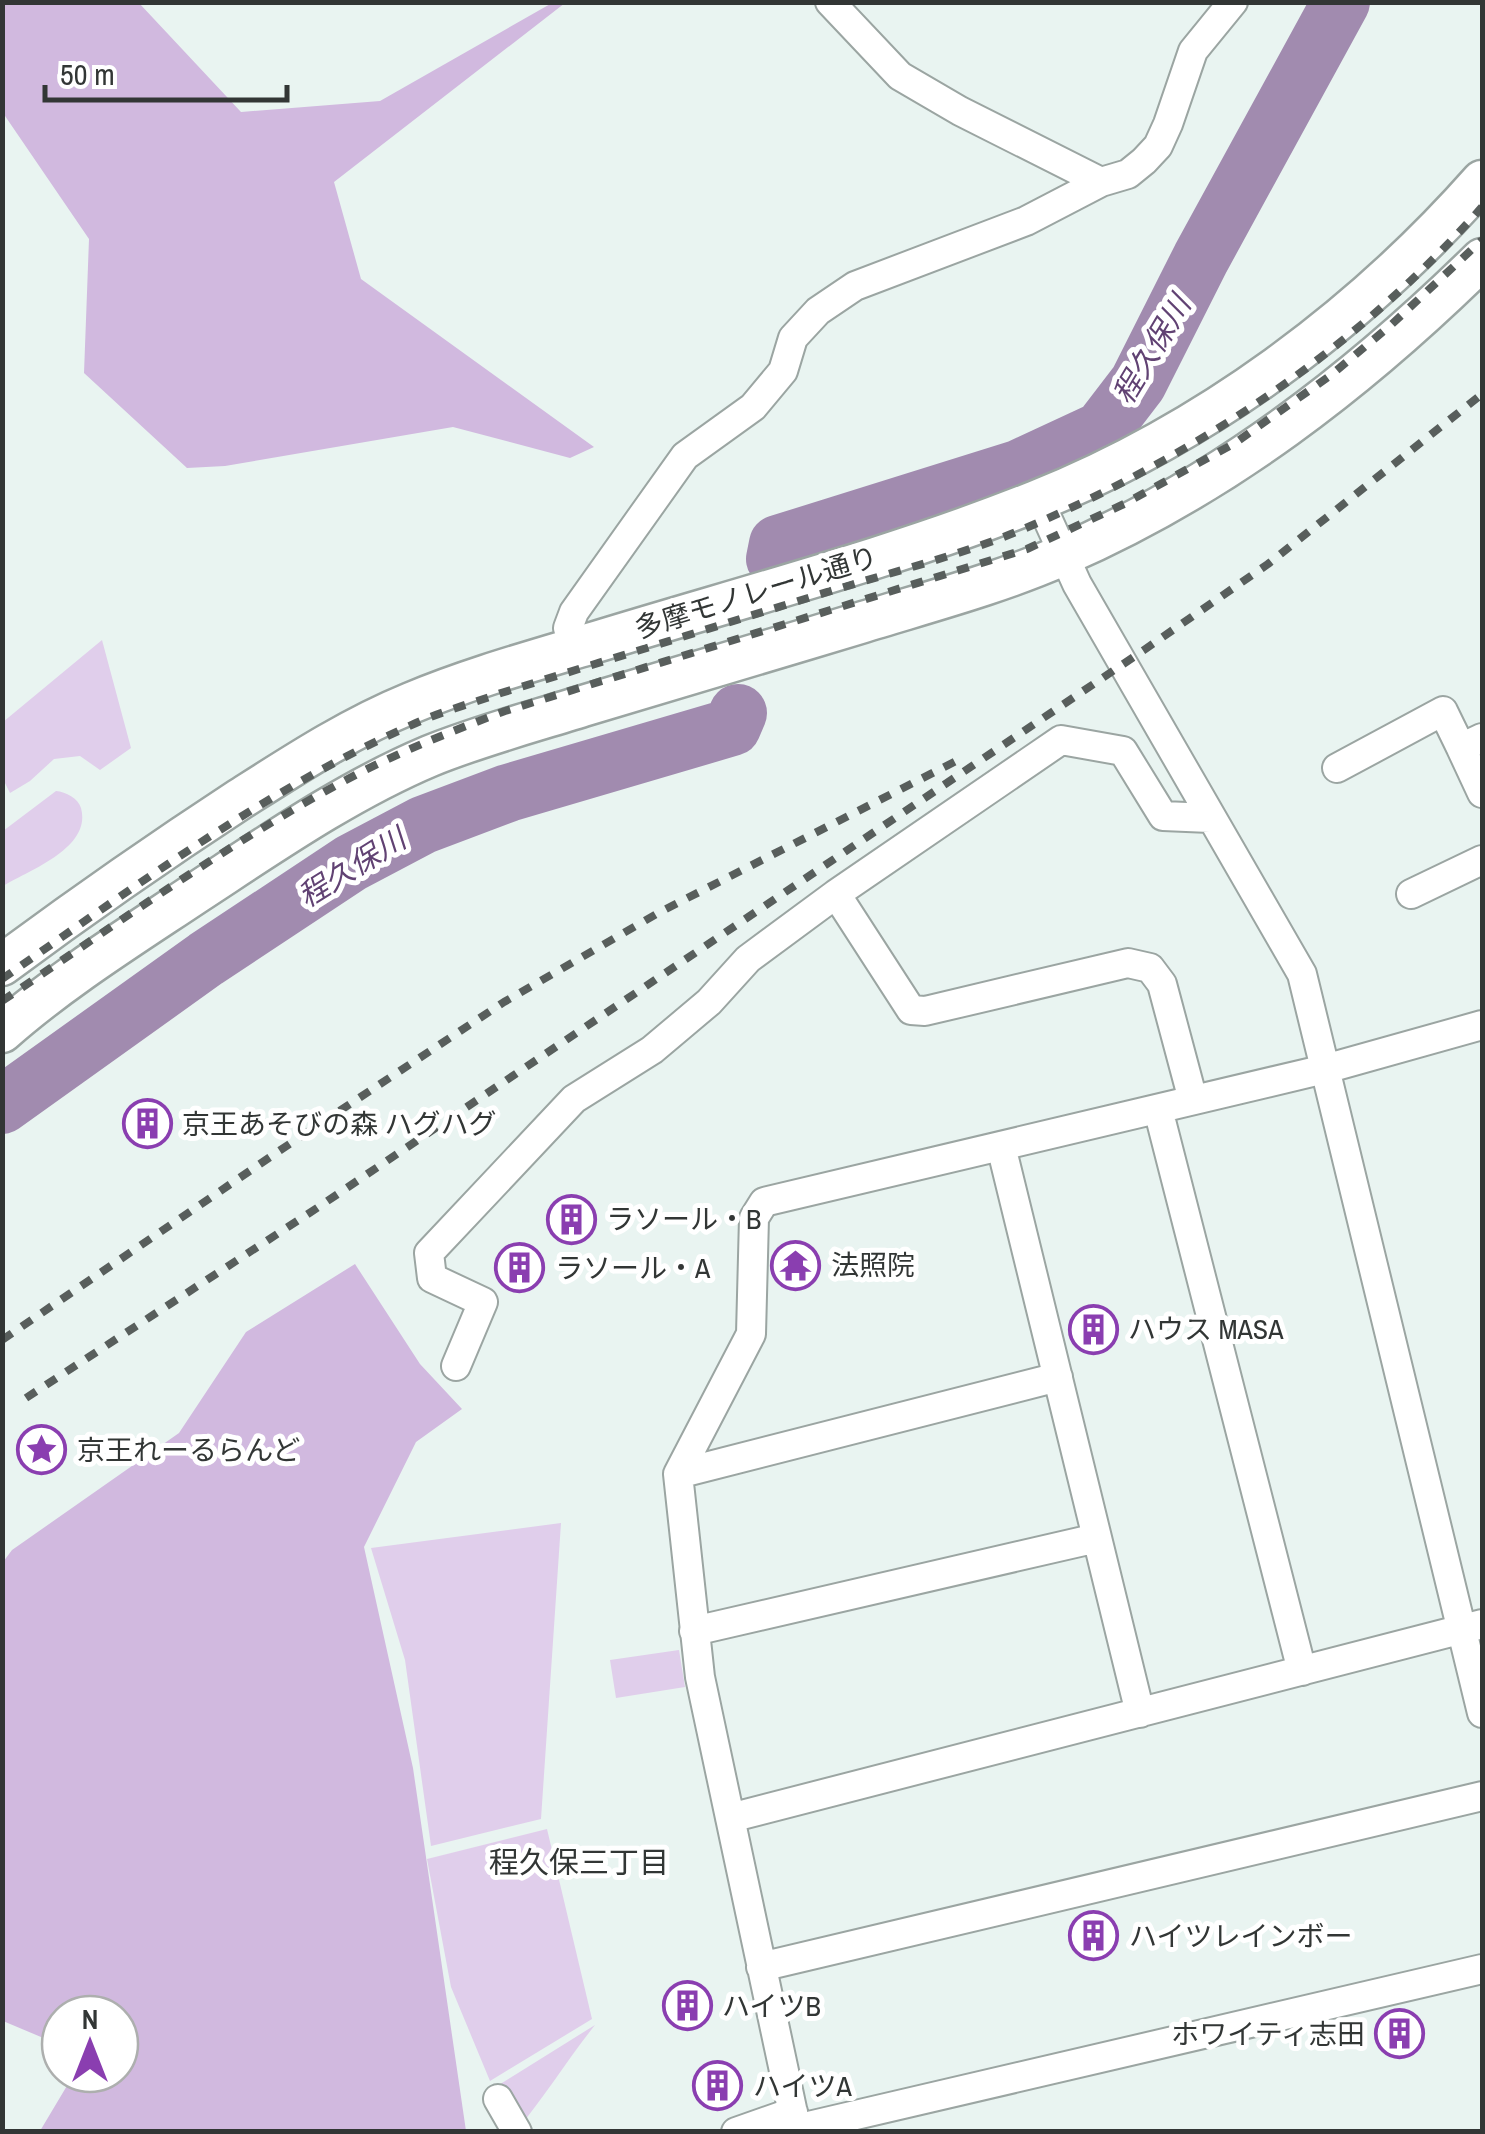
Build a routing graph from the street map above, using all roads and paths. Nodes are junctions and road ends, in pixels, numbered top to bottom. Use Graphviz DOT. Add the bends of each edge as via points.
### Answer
graph roads {
  1 [pos="830,2"];
  2 [pos="1234,2"];
  3 [pos="1482,181"];
  4 [pos="1101,182"];
  5 [pos="1482,259"];
  6 [pos="1039,500"];
  7 [pos="1064,555"];
  8 [pos="574,648"];
  9 [pos="1472,743"];
  10 [pos="1337,768"];
  11 [pos="1482,793"];
  12 [pos="1210,818"];
  13 [pos="1482,860"];
  14 [pos="836,894"];
  15 [pos="1411,894"];
  16 [pos="2,965"];
  17 [pos="1482,1025"];
  18 [pos="2,1032"];
  19 [pos="1325,1069"];
  20 [pos="1193,1100"];
  21 [pos="1158,1109"];
  22 [pos="1001,1146"];
  23 [pos="456,1366"];
  24 [pos="1058,1377"];
  25 [pos="678,1474"];
  26 [pos="1097,1538"];
  27 [pos="1472,1627"];
  28 [pos="694,1631"];
  29 [pos="1302,1671"];
  30 [pos="1140,1713"];
  31 [pos="1482,1714"];
  32 [pos="1482,1796"];
  33 [pos="730,1818"];
  34 [pos="761,1967"];
  35 [pos="1482,1969"];
  36 [pos="498,2099"];
  37 [pos="795,2124"];
  38 [pos="517,2132"];
  39 [pos="736,2132"];
  1 -- 4 [label="street" via="900,76"];
  2 -- 4 [label="street" via="1193,51 1158,146 1128,174"];
  3 -- 6 [label="main road, 多摩モノレール通り" via="1370,292 1274,369 1169,437"];
  4 -- 8 [label="street" via="1026,221 855,286 818,312 792,338 783,371 753,408 685,456 574,612 568,628"];
  5 -- 7 [label="main road" via="1352,378 1246,457"];
  6 -- 7 [label="street"];
  6 -- 8 [label="main road, 多摩モノレール通り"];
  7 -- 12 [label="street"];
  7 -- 18 [label="main road" via="429,756 266,847"];
  8 -- 16 [label="main road, 多摩モノレール通り" via="450,688 341,737 112,883"];
  9 -- 10 [label="street" via="1442,711"];
  9 -- 11 [label="street"];
  12 -- 14 [label="street" via="1163,816 1123,751 1061,740"];
  12 -- 19 [label="street" via="1302,974"];
  13 -- 15 [label="street"];
  14 -- 20 [label="street" via="910,1010 1128,963 1150,968 1162,984"];
  14 -- 23 [label="street" via="748,960 652,1050 574,1099 429,1253 432,1278 484,1302"];
  17 -- 19 [label="street"];
  19 -- 20 [label="street"];
  19 -- 27 [label="street"];
  20 -- 21 [label="street"];
  21 -- 22 [label="street"];
  21 -- 29 [label="street"];
  22 -- 24 [label="street"];
  22 -- 25 [label="street" via="764,1202 754,1218 751,1334"];
  24 -- 25 [label="street"];
  24 -- 26 [label="street"];
  25 -- 28 [label="street"];
  26 -- 28 [label="street"];
  26 -- 30 [label="street"];
  27 -- 29 [label="street"];
  27 -- 31 [label="street"];
  28 -- 33 [label="street"];
  29 -- 30 [label="street"];
  30 -- 33 [label="street"];
  32 -- 34 [label="street"];
  33 -- 34 [label="street"];
  34 -- 37 [label="street"];
  35 -- 37 [label="street"];
  36 -- 38 [label="street"];
  37 -- 39 [label="street"];
}
